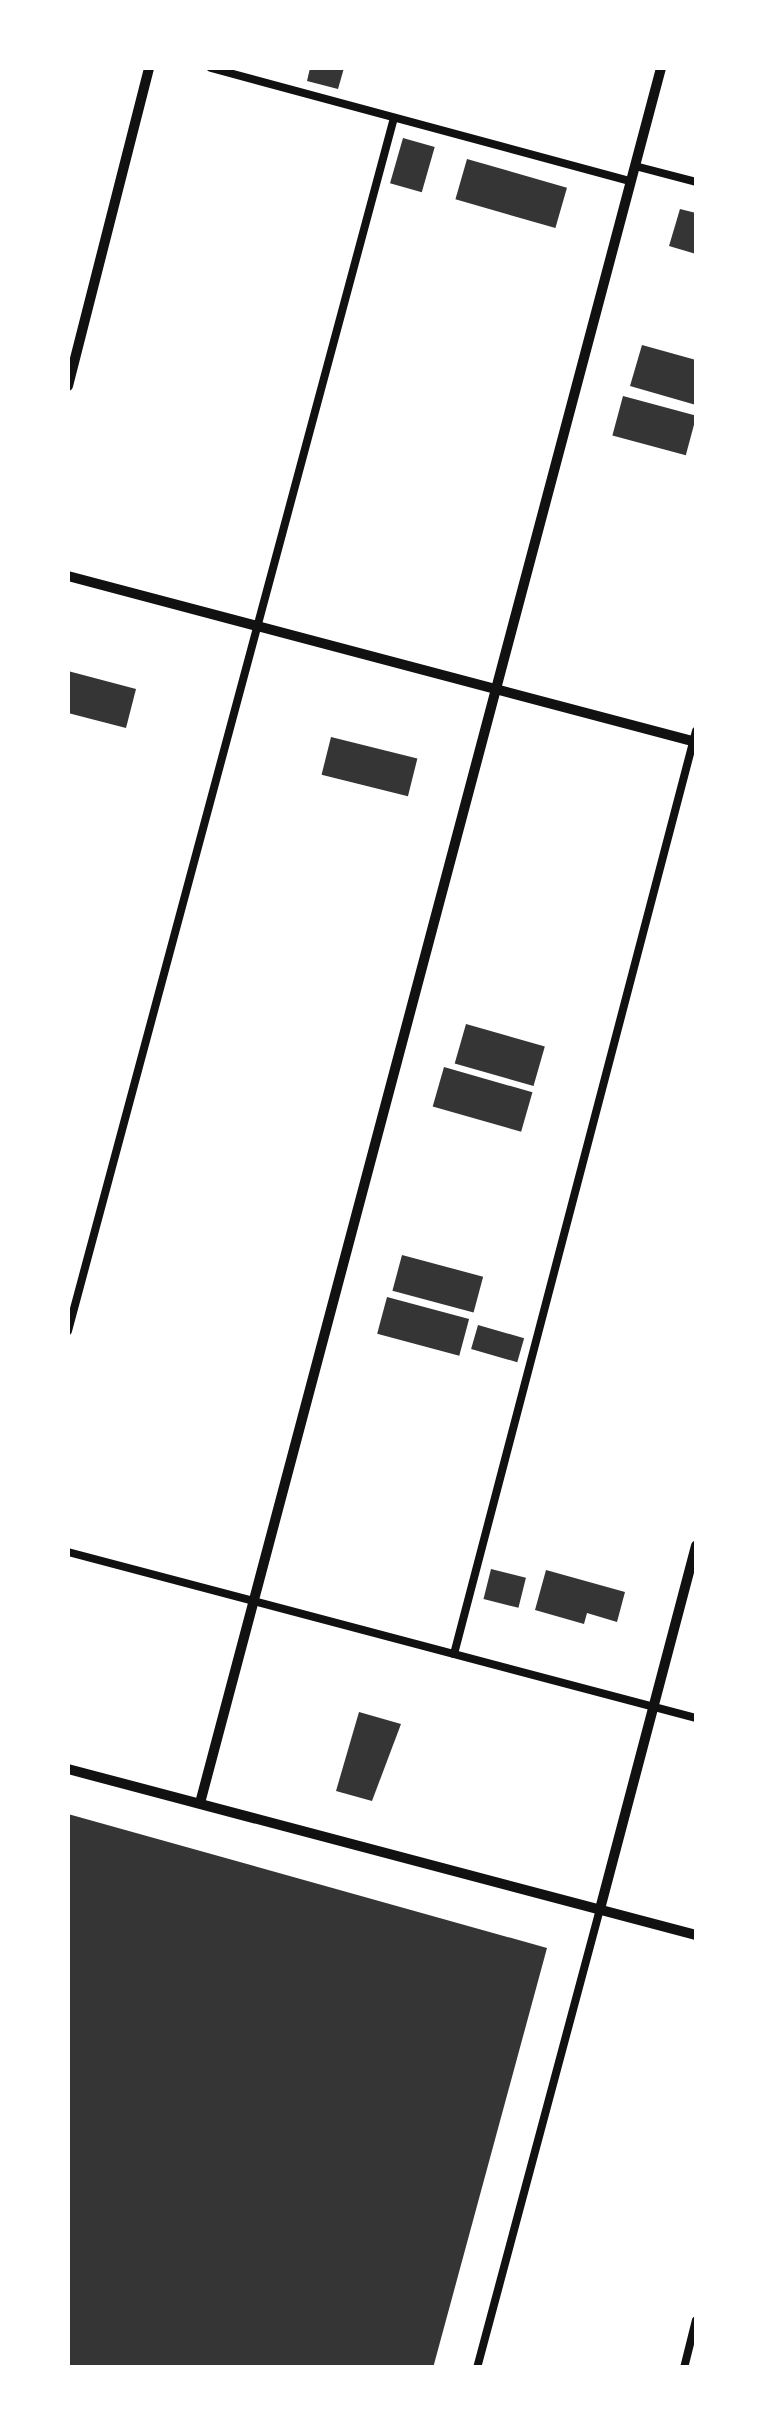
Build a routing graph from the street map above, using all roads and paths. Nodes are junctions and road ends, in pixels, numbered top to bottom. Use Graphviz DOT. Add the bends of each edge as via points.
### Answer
graph roads {
  1 [pos="150,68"];
  2 [pos="211,68"];
  3 [pos="661,68"];
  4 [pos="394,118"];
  5 [pos="635,166"];
  6 [pos="631,181"];
  7 [pos="696,182"];
  8 [pos="68,386"];
  9 [pos="68,576"];
  10 [pos="257,628"];
  11 [pos="497,689"];
  12 [pos="696,738"];
  13 [pos="68,1331"];
  14 [pos="696,1545"];
  15 [pos="68,1552"];
  16 [pos="254,1602"];
  17 [pos="454,1654"];
  18 [pos="654,1707"];
  19 [pos="696,1718"];
  20 [pos="68,1769"];
  21 [pos="200,1803"];
  22 [pos="600,1909"];
  23 [pos="696,1934"];
  24 [pos="696,2320"];
  25 [pos="476,2368"];
  26 [pos="684,2368"];
  1 -- 8 [label="street"];
  2 -- 4 [label="lane"];
  3 -- 5 [label="street"];
  4 -- 6 [label="lane"];
  4 -- 10 [label="lane"];
  5 -- 6 [label="street"];
  5 -- 7 [label="lane"];
  6 -- 11 [label="street"];
  9 -- 10 [label="street"];
  10 -- 11 [label="street"];
  10 -- 13 [label="lane"];
  11 -- 12 [label="street"];
  11 -- 16 [label="street"];
  12 -- 17 [label="lane"];
  14 -- 18 [label="street"];
  15 -- 16 [label="lane"];
  16 -- 17 [label="lane"];
  16 -- 21 [label="street"];
  17 -- 18 [label="lane"];
  18 -- 19 [label="lane"];
  18 -- 22 [label="street"];
  20 -- 21 [label="street"];
  21 -- 22 [label="street"];
  22 -- 23 [label="street"];
  22 -- 25 [label="lane"];
  24 -- 26 [label="lane"];
}
